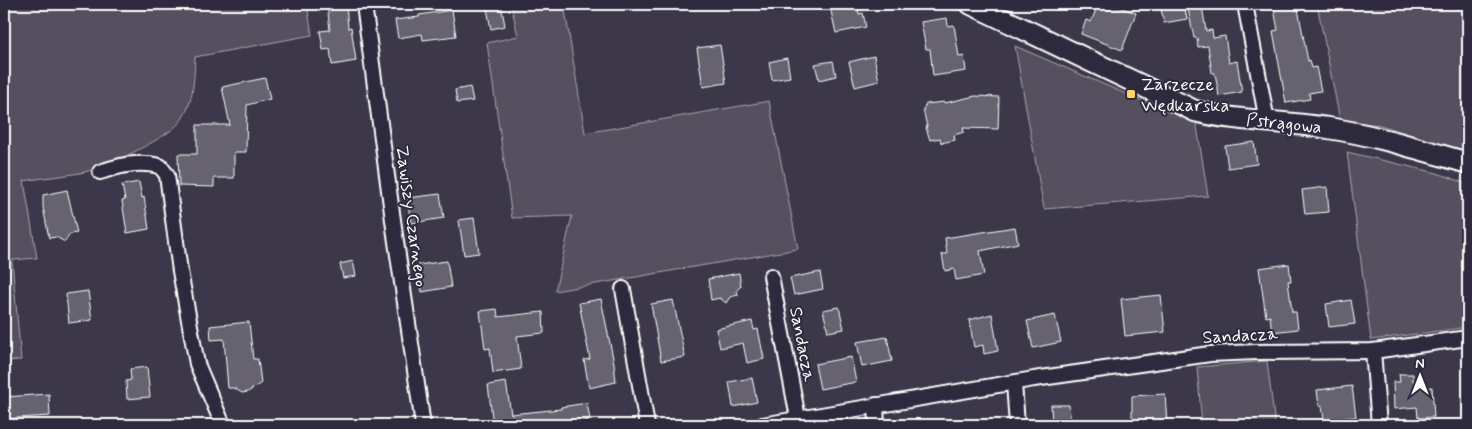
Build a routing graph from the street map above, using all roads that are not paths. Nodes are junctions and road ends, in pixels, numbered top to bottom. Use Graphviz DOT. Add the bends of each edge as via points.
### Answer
graph roads {
  1 [pos="971,4"];
  2 [pos="1245,4"];
  3 [pos="365,12"];
  4 [pos="1267,121"];
  5 [pos="1468,163"];
  6 [pos="100,172"];
  7 [pos="771,276"];
  8 [pos="623,289"];
  9 [pos="1468,338"];
  10 [pos="1373,351"];
  11 [pos="1014,383"];
  12 [pos="876,405"];
  13 [pos="798,418"];
  14 [pos="223,425"];
  15 [pos="424,425"];
  16 [pos="647,425"];
  17 [pos="762,425"];
  18 [pos="877,425"];
  19 [pos="1017,425"];
  20 [pos="1379,425"];
  1 -- 4 [label="street, Pstrągowa" via="1195,111"];
  2 -- 4 [label="street"];
  3 -- 15 [label="street, Zawiszy Czarnego"];
  4 -- 5 [label="street, Pstrągowa" via="1347,131"];
  6 -- 14 [label="street" via="146,163 160,166 167,175 197,364"];
  7 -- 13 [label="street, Sandacza"];
  8 -- 16 [label="street"];
  9 -- 10 [label="street, Sandacza"];
  10 -- 11 [label="street, Sandacza" via="1210,354"];
  10 -- 20 [label="street"];
  11 -- 12 [label="street, Sandacza"];
  11 -- 19 [label="street"];
  12 -- 13 [label="street, Sandacza"];
  12 -- 18 [label="street"];
  13 -- 17 [label="street, Sandacza"];
}
